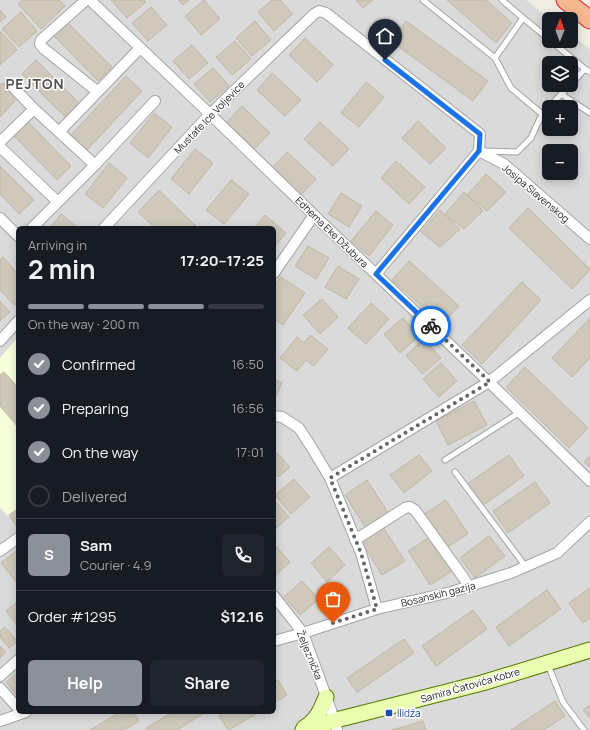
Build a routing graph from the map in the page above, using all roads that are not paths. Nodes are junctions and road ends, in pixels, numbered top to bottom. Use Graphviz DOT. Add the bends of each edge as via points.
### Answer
graph roads {
  1 [pos="86,0"];
  2 [pos="90,0"];
  3 [pos="423,0"];
  4 [pos="502,0"];
  5 [pos="565,0"];
  6 [pos="523,18"];
  7 [pos="590,20"];
  8 [pos="542,33"];
  9 [pos="140,48"];
  10 [pos="560,48"];
  11 [pos="495,58"];
  12 [pos="588,70"];
  13 [pos="578,78"];
  14 [pos="10,84"];
  15 [pos="98,92"];
  16 [pos="561,94"];
  17 [pos="555,100"];
  18 [pos="155,101"];
  19 [pos="34,109"];
  20 [pos="590,113"];
  21 [pos="210,114"];
  22 [pos="542,114"];
  23 [pos="59,132"];
  24 [pos="0,142"];
  25 [pos="0,147"];
  26 [pos="479,151"];
  27 [pos="95,165"];
  28 [pos="58,202"];
  29 [pos="314,215"];
  30 [pos="0,218"];
  31 [pos="34,226"];
  32 [pos="106,226"];
  33 [pos="16,234"];
  34 [pos="590,239"];
  35 [pos="276,270"];
  36 [pos="376,274"];
  37 [pos="590,300"];
  38 [pos="16,323"];
  39 [pos="0,341"];
  40 [pos="490,382"];
  41 [pos="520,412"];
  42 [pos="276,416"];
  43 [pos="444,460"];
  44 [pos="455,472"];
  45 [pos="330,478"];
  46 [pos="590,481"];
  47 [pos="590,522"];
  48 [pos="16,539"];
  49 [pos="355,540"];
  50 [pos="0,551"];
  51 [pos="526,567"];
  52 [pos="469,586"];
  53 [pos="276,599"];
  54 [pos="377,609"];
  55 [pos="303,633"];
  56 [pos="276,640"];
  57 [pos="590,650"];
  58 [pos="16,662"];
  59 [pos="548,663"];
  60 [pos="0,676"];
  61 [pos="0,688"];
  62 [pos="326,697"];
  63 [pos="16,705"];
  64 [pos="16,714"];
  65 [pos="0,721"];
  66 [pos="336,726"];
  67 [pos="302,730"];
  68 [pos="584,730"];
  1 -- 15 [label="street" via="41,40 40,44"];
  2 -- 9 [label="street, Edhema Eke Džubura"];
  3 -- 11 [label="lane"];
  4 -- 6 [label="lane"];
  5 -- 7 [label="highway"];
  6 -- 8 [label="lane"];
  6 -- 11 [label="lane"];
  9 -- 15 [label="street"];
  9 -- 21 [label="street, Edhema Eke Džubura"];
  10 -- 12 [label="lane"];
  11 -- 22 [label="lane" via="511,88"];
  12 -- 13 [label="lane"];
  14 -- 19 [label="street"];
  15 -- 23 [label="street"];
  16 -- 17 [label="lane"];
  16 -- 20 [label="lane"];
  18 -- 27 [label="street"];
  19 -- 23 [label="street"];
  19 -- 24 [label="street"];
  21 -- 26 [label="street, Mustafe Ice Voljevice" via="319,11 326,13 480,134"];
  21 -- 29 [label="street, Edhema Eke Džubura"];
  21 -- 32 [label="street, Mustafe Ice Voljevice"];
  22 -- 26 [label="lane" via="530,138 517,152"];
  23 -- 27 [label="street"];
  25 -- 28 [label="street"];
  26 -- 34 [label="street, Josipa Slavenskog" via="504,164"];
  26 -- 36 [label="street"];
  27 -- 28 [label="street"];
  28 -- 31 [label="street"];
  29 -- 35 [label="street"];
  29 -- 36 [label="street, Edhema Eke Džubura"];
  30 -- 33 [label="street"];
  36 -- 40 [label="street, Edhema Eke Džubura"];
  37 -- 40 [label="street"];
  38 -- 39 [label="street"];
  40 -- 41 [label="street, Edhema Eke Džubura"];
  40 -- 45 [label="street"];
  41 -- 43 [label="lane"];
  41 -- 46 [label="street, Edhema Eke Džubura"];
  42 -- 45 [label="street" via="282,417 299,428"];
  44 -- 51 [label="lane"];
  45 -- 49 [label="street"];
  47 -- 51 [label="street, Bosanskih gazija" via="557,553"];
  48 -- 50 [label="street"];
  49 -- 52 [label="street" via="410,507 415,510"];
  49 -- 54 [label="street"];
  51 -- 52 [label="street, Bosanskih gazija"];
  52 -- 54 [label="street, Bosanskih gazija"];
  53 -- 55 [label="street, Željeznička"];
  54 -- 55 [label="street, Bosanskih gazija"];
  55 -- 56 [label="street, Bosanskih gazija"];
  55 -- 62 [label="street, Željeznička"];
  57 -- 59 [label="main road, Samira Ćatovića Kobre"];
  58 -- 60 [label="street"];
  59 -- 66 [label="main road, Samira Ćatovića Kobre"];
  59 -- 68 [label="lane" via="563,702"];
  61 -- 63 [label="street"];
  62 -- 66 [label="street, Željeznička"];
  62 -- 67 [label="main road" via="318,716"];
  64 -- 65 [label="street"];
  66 -- 67 [label="main road, Samira Ćatovića Kobre"];
}
